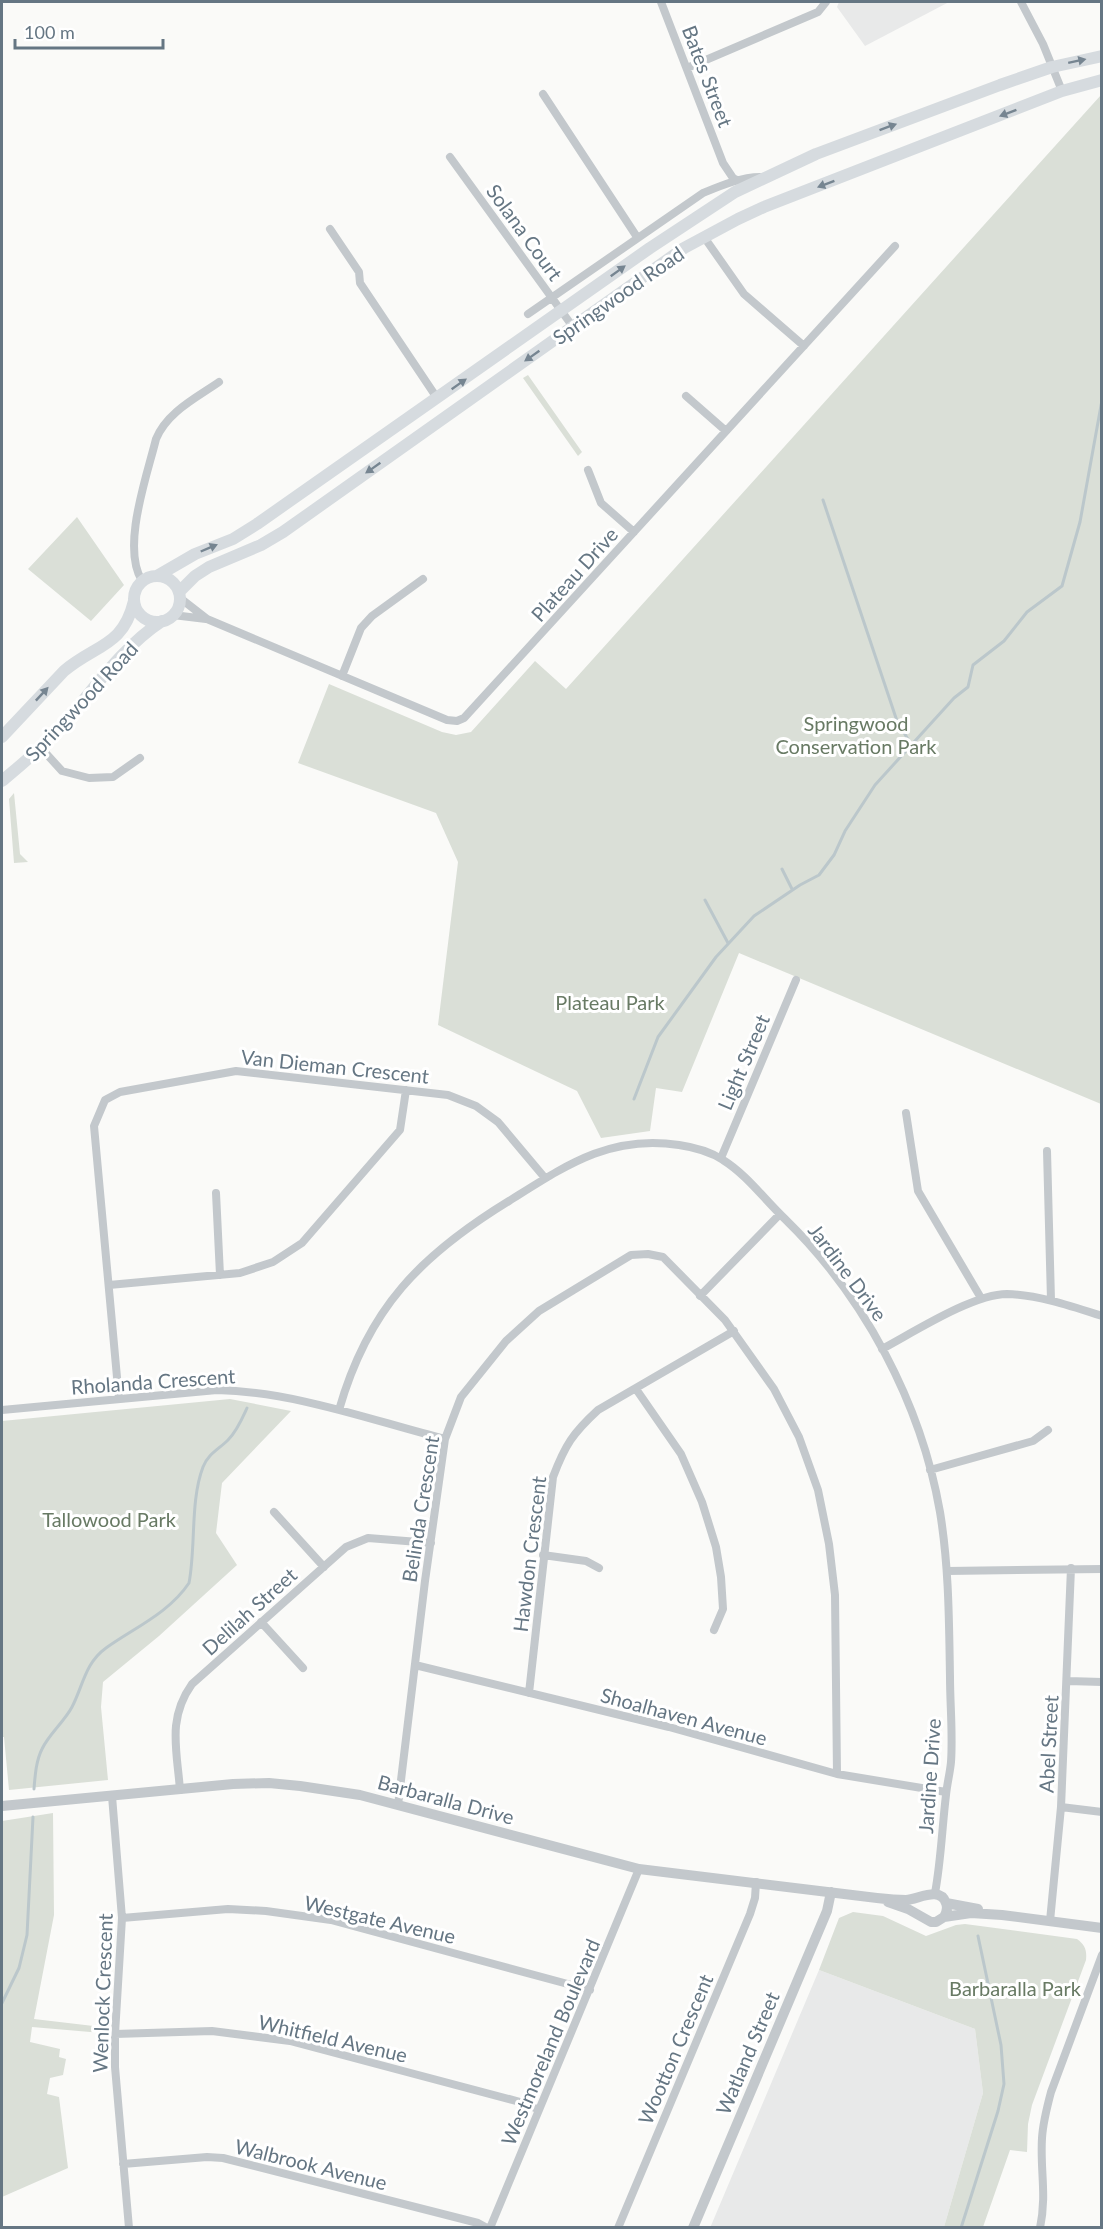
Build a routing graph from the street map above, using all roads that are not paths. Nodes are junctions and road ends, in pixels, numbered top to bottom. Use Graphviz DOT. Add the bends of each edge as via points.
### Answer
graph roads {
  1 [pos="661,2"];
  2 [pos="826,2"];
  3 [pos="1021,2"];
  4 [pos="1101,56"];
  5 [pos="1052,67"];
  6 [pos="687,68"];
  7 [pos="1101,81"];
  8 [pos="1062,91"];
  9 [pos="543,94"];
  10 [pos="450,157"];
  11 [pos="723,163"];
  12 [pos="764,178"];
  13 [pos="739,181"];
  14 [pos="724,185"];
  15 [pos="702,213"];
  16 [pos="330,229"];
  17 [pos="637,237"];
  18 [pos="704,237"];
  19 [pos="895,246"];
  20 [pos="552,298"];
  21 [pos="561,312"];
  22 [pos="528,314"];
  23 [pos="573,327"];
  24 [pos="804,346"];
  25 [pos="219,382"];
  26 [pos="686,396"];
  27 [pos="437,398"];
  28 [pos="726,431"];
  29 [pos="588,470"];
  30 [pos="634,532"];
  31 [pos="157,576"];
  32 [pos="423,579"];
  33 [pos="142,581"];
  34 [pos="179,595"];
  35 [pos="134,601"];
  36 [pos="167,618"];
  37 [pos="207,619"];
  38 [pos="342,676"];
  39 [pos="2,737"];
  40 [pos="41,748"];
  41 [pos="140,758"];
  42 [pos="2,781"];
  43 [pos="796,980"];
  44 [pos="406,1090"];
  45 [pos="906,1113"];
  46 [pos="1047,1150"];
  47 [pos="720,1158"];
  48 [pos="545,1178"];
  49 [pos="216,1193"];
  50 [pos="780,1215"];
  51 [pos="220,1275"];
  52 [pos="109,1285"];
  53 [pos="700,1296"];
  54 [pos="981,1298"];
  55 [pos="1051,1300"];
  56 [pos="1101,1316"];
  57 [pos="734,1332"];
  58 [pos="882,1349"];
  59 [pos="636,1389"];
  60 [pos="119,1399"];
  61 [pos="2,1410"];
  62 [pos="339,1410"];
  63 [pos="1048,1430"];
  64 [pos="445,1439"];
  65 [pos="930,1470"];
  66 [pos="274,1512"];
  67 [pos="431,1543"];
  68 [pos="543,1555"];
  69 [pos="324,1567"];
  70 [pos="599,1568"];
  71 [pos="1071,1568"];
  72 [pos="1101,1569"];
  73 [pos="947,1571"];
  74 [pos="261,1622"];
  75 [pos="714,1630"];
  76 [pos="415,1665"];
  77 [pos="303,1668"];
  78 [pos="1068,1681"];
  79 [pos="1101,1682"];
  80 [pos="528,1693"];
  81 [pos="837,1774"];
  82 [pos="180,1790"];
  83 [pos="946,1792"];
  84 [pos="112,1796"];
  85 [pos="398,1804"];
  86 [pos="2,1806"];
  87 [pos="1061,1807"];
  88 [pos="1101,1812"];
  89 [pos="639,1869"];
  90 [pos="756,1882"];
  91 [pos="831,1892"];
  92 [pos="929,1895"];
  93 [pos="877,1898"];
  94 [pos="946,1903"];
  95 [pos="1002,1915"];
  96 [pos="922,1917"];
  97 [pos="944,1917"];
  98 [pos="122,1918"];
  99 [pos="1050,1921"];
  100 [pos="1101,1928"];
  101 [pos="1101,1954"];
  102 [pos="590,1990"];
  103 [pos="115,2034"];
  104 [pos="539,2110"];
  105 [pos="123,2164"];
  106 [pos="129,2228"];
  107 [pos="488,2228"];
  108 [pos="618,2228"];
  109 [pos="693,2228"];
  110 [pos="1040,2228"];
  1 -- 6 [label="street, Bates Street"];
  2 -- 6 [label="street" via="818,12"];
  3 -- 5 [label="street"];
  5 -- 4 [label="main road, Springwood Road, one-way"];
  5 -- 8 [label="street"];
  12 -- 5 [label="main road, Springwood Road, one-way" via="816,154"];
  6 -- 11 [label="street, Bates Street"];
  7 -- 8 [label="main road, Springwood Road"];
  8 -- 18 [label="main road, Springwood Road, one-way" via="764,207"];
  9 -- 17 [label="street"];
  10 -- 20 [label="street, Solana Court"];
  11 -- 13 [label="street, Bates Street"];
  11 -- 14 [label="street, Bates Street"];
  12 -- 13 [label="street, Springwood Road"];
  12 -- 15 [label="main road, Springwood Road"];
  13 -- 14 [label="street, Springwood Road"];
  14 -- 15 [label="street" via="722,193"];
  14 -- 17 [label="street, Springwood Road" via="703,193"];
  21 -- 15 [label="main road, Springwood Road, one-way"];
  16 -- 27 [label="street" via="359,272 360,283"];
  17 -- 20 [label="street, Springwood Road"];
  18 -- 23 [label="main road, Springwood Road"];
  18 -- 24 [label="street" via="744,294"];
  19 -- 24 [label="street, Plateau Drive"];
  20 -- 21 [label="street, Solana Court"];
  20 -- 22 [label="street, Springwood Road"];
  21 -- 23 [label="street, Solana Court"];
  27 -- 21 [label="main road, Springwood Road, one-way"];
  23 -- 34 [label="main road, Springwood Road, one-way" via="283,532 195,576"];
  24 -- 28 [label="street, Plateau Drive"];
  25 -- 33 [label="street" via="170,416 160,428 134,534 135,562"];
  26 -- 28 [label="street"];
  31 -- 27 [label="main road, Springwood Road, one-way" via="245,532"];
  28 -- 30 [label="street, Plateau Drive"];
  29 -- 30 [label="street" via="601,503"];
  30 -- 38 [label="street, Plateau Drive" via="464,718 447,720"];
  31 -- 33 [label="main road"];
  31 -- 34 [label="main road" via="171,580"];
  32 -- 38 [label="street" via="361,628"];
  33 -- 35 [label="main road"];
  34 -- 36 [label="main road" via="179,605"];
  34 -- 37 [label="street, Plateau Drive"];
  35 -- 36 [label="main road" via="146,619"];
  39 -- 35 [label="main road, Springwood Road, one-way" via="64,671 118,635 130,618"];
  36 -- 37 [label="street, Plateau Drive"];
  36 -- 40 [label="main road, Springwood Road" via="149,629 111,668"];
  37 -- 38 [label="street, Plateau Drive"];
  40 -- 41 [label="street" via="62,771 89,778 113,777"];
  40 -- 42 [label="main road, Springwood Road"];
  43 -- 47 [label="street, Light Street"];
  44 -- 48 [label="street, Van Dieman Crescent" via="448,1095 476,1106 498,1122"];
  44 -- 51 [label="street" via="400,1130 302,1243 273,1262"];
  44 -- 52 [label="street, Van Dieman Crescent" via="236,1071 120,1092 105,1100 94,1126"];
  45 -- 54 [label="street" via="918,1191"];
  46 -- 55 [label="street"];
  47 -- 48 [label="street, Jardine Drive" via="688,1146 639,1142 601,1150"];
  47 -- 50 [label="street, Jardine Drive" via="744,1176"];
  48 -- 62 [label="street, Jardine Drive" via="462,1230 412,1274 392,1299 356,1360"];
  49 -- 51 [label="street"];
  50 -- 53 [label="street"];
  50 -- 58 [label="street, Jardine Drive" via="811,1244 862,1314"];
  51 -- 52 [label="street"];
  52 -- 60 [label="street, Van Dieman Crescent"];
  53 -- 57 [label="street, Belinda Crescent"];
  53 -- 64 [label="street, Belinda Crescent" via="663,1257 631,1255 539,1311 506,1341 461,1397"];
  54 -- 55 [label="street" via="1007,1294"];
  54 -- 58 [label="street"];
  55 -- 56 [label="street"];
  57 -- 59 [label="street, Hawdon Crescent"];
  57 -- 81 [label="street, Belinda Crescent" via="774,1389 799,1437 818,1490 835,1595"];
  58 -- 65 [label="street, Jardine Drive" via="918,1430"];
  59 -- 68 [label="street, Hawdon Crescent" via="598,1410 564,1449 553,1477"];
  59 -- 75 [label="street" via="681,1454 702,1502 721,1577 723,1609"];
  60 -- 61 [label="street, Rholanda Crescent"];
  60 -- 62 [label="street, Rholanda Crescent" via="240,1390"];
  62 -- 64 [label="street, Rholanda Crescent"];
  63 -- 65 [label="street" via="1033,1441"];
  64 -- 67 [label="street, Belinda Crescent"];
  65 -- 73 [label="street, Jardine Drive"];
  66 -- 69 [label="street"];
  67 -- 69 [label="street, Delilah Street" via="368,1538 346,1547"];
  67 -- 76 [label="street, Belinda Crescent"];
  68 -- 70 [label="street" via="586,1561"];
  68 -- 80 [label="street, Hawdon Crescent"];
  69 -- 74 [label="street, Delilah Street"];
  71 -- 72 [label="street"];
  71 -- 73 [label="street"];
  71 -- 78 [label="street, Abel Street"];
  73 -- 83 [label="street, Jardine Drive" via="951,1763"];
  74 -- 77 [label="street"];
  74 -- 82 [label="street, Delilah Street" via="184,1695 176,1716 175,1734"];
  76 -- 80 [label="street, Shoalhaven Avenue"];
  76 -- 85 [label="street, Belinda Crescent"];
  78 -- 79 [label="street"];
  78 -- 87 [label="street, Abel Street"];
  80 -- 81 [label="street, Shoalhaven Avenue"];
  81 -- 83 [label="street, Shoalhaven Avenue"];
  82 -- 84 [label="street, Barbaralla Drive"];
  82 -- 85 [label="street, Barbaralla Drive" via="269,1783 326,1788"];
  83 -- 92 [label="street, Jardine Drive" via="938,1877"];
  84 -- 86 [label="street, Barbaralla Drive"];
  84 -- 98 [label="street, Wenlock Crescent"];
  85 -- 89 [label="street, Barbaralla Drive"];
  87 -- 88 [label="street"];
  87 -- 99 [label="street, Abel Street"];
  89 -- 90 [label="street, Barbaralla Drive"];
  89 -- 102 [label="street, Westmoreland Boulevard"];
  90 -- 91 [label="street, Barbaralla Drive"];
  90 -- 108 [label="street, Wootton Crescent" via="750,1914"];
  91 -- 93 [label="street, Barbaralla Drive"];
  91 -- 109 [label="street, Watland Street" via="827,1911"];
  92 -- 93 [label="street, Barbaralla Drive" via="906,1900"];
  92 -- 94 [label="street" via="942,1896"];
  92 -- 96 [label="street" via="919,1909"];
  93 -- 96 [label="street, Barbaralla Drive"];
  94 -- 95 [label="street, Barbaralla Drive"];
  94 -- 97 [label="street"];
  95 -- 97 [label="street, Barbaralla Drive" via="971,1913"];
  95 -- 99 [label="street, Barbaralla Drive"];
  96 -- 97 [label="street, Barbaralla Drive" via="931,1922"];
  98 -- 102 [label="street, Westgate Avenue" via="228,1909 331,1920"];
  98 -- 103 [label="street, Wenlock Crescent"];
  99 -- 100 [label="street, Barbaralla Drive"];
  101 -- 110 [label="street" via="1046,2113"];
  102 -- 104 [label="street, Westmoreland Boulevard"];
  103 -- 104 [label="street, Whitfield Avenue" via="212,2031 290,2041"];
  103 -- 105 [label="street, Wenlock Crescent"];
  104 -- 107 [label="street, Westmoreland Boulevard"];
  105 -- 106 [label="street, Wenlock Crescent"];
  105 -- 107 [label="street, Walbrook Avenue" via="223,2158"];
}
